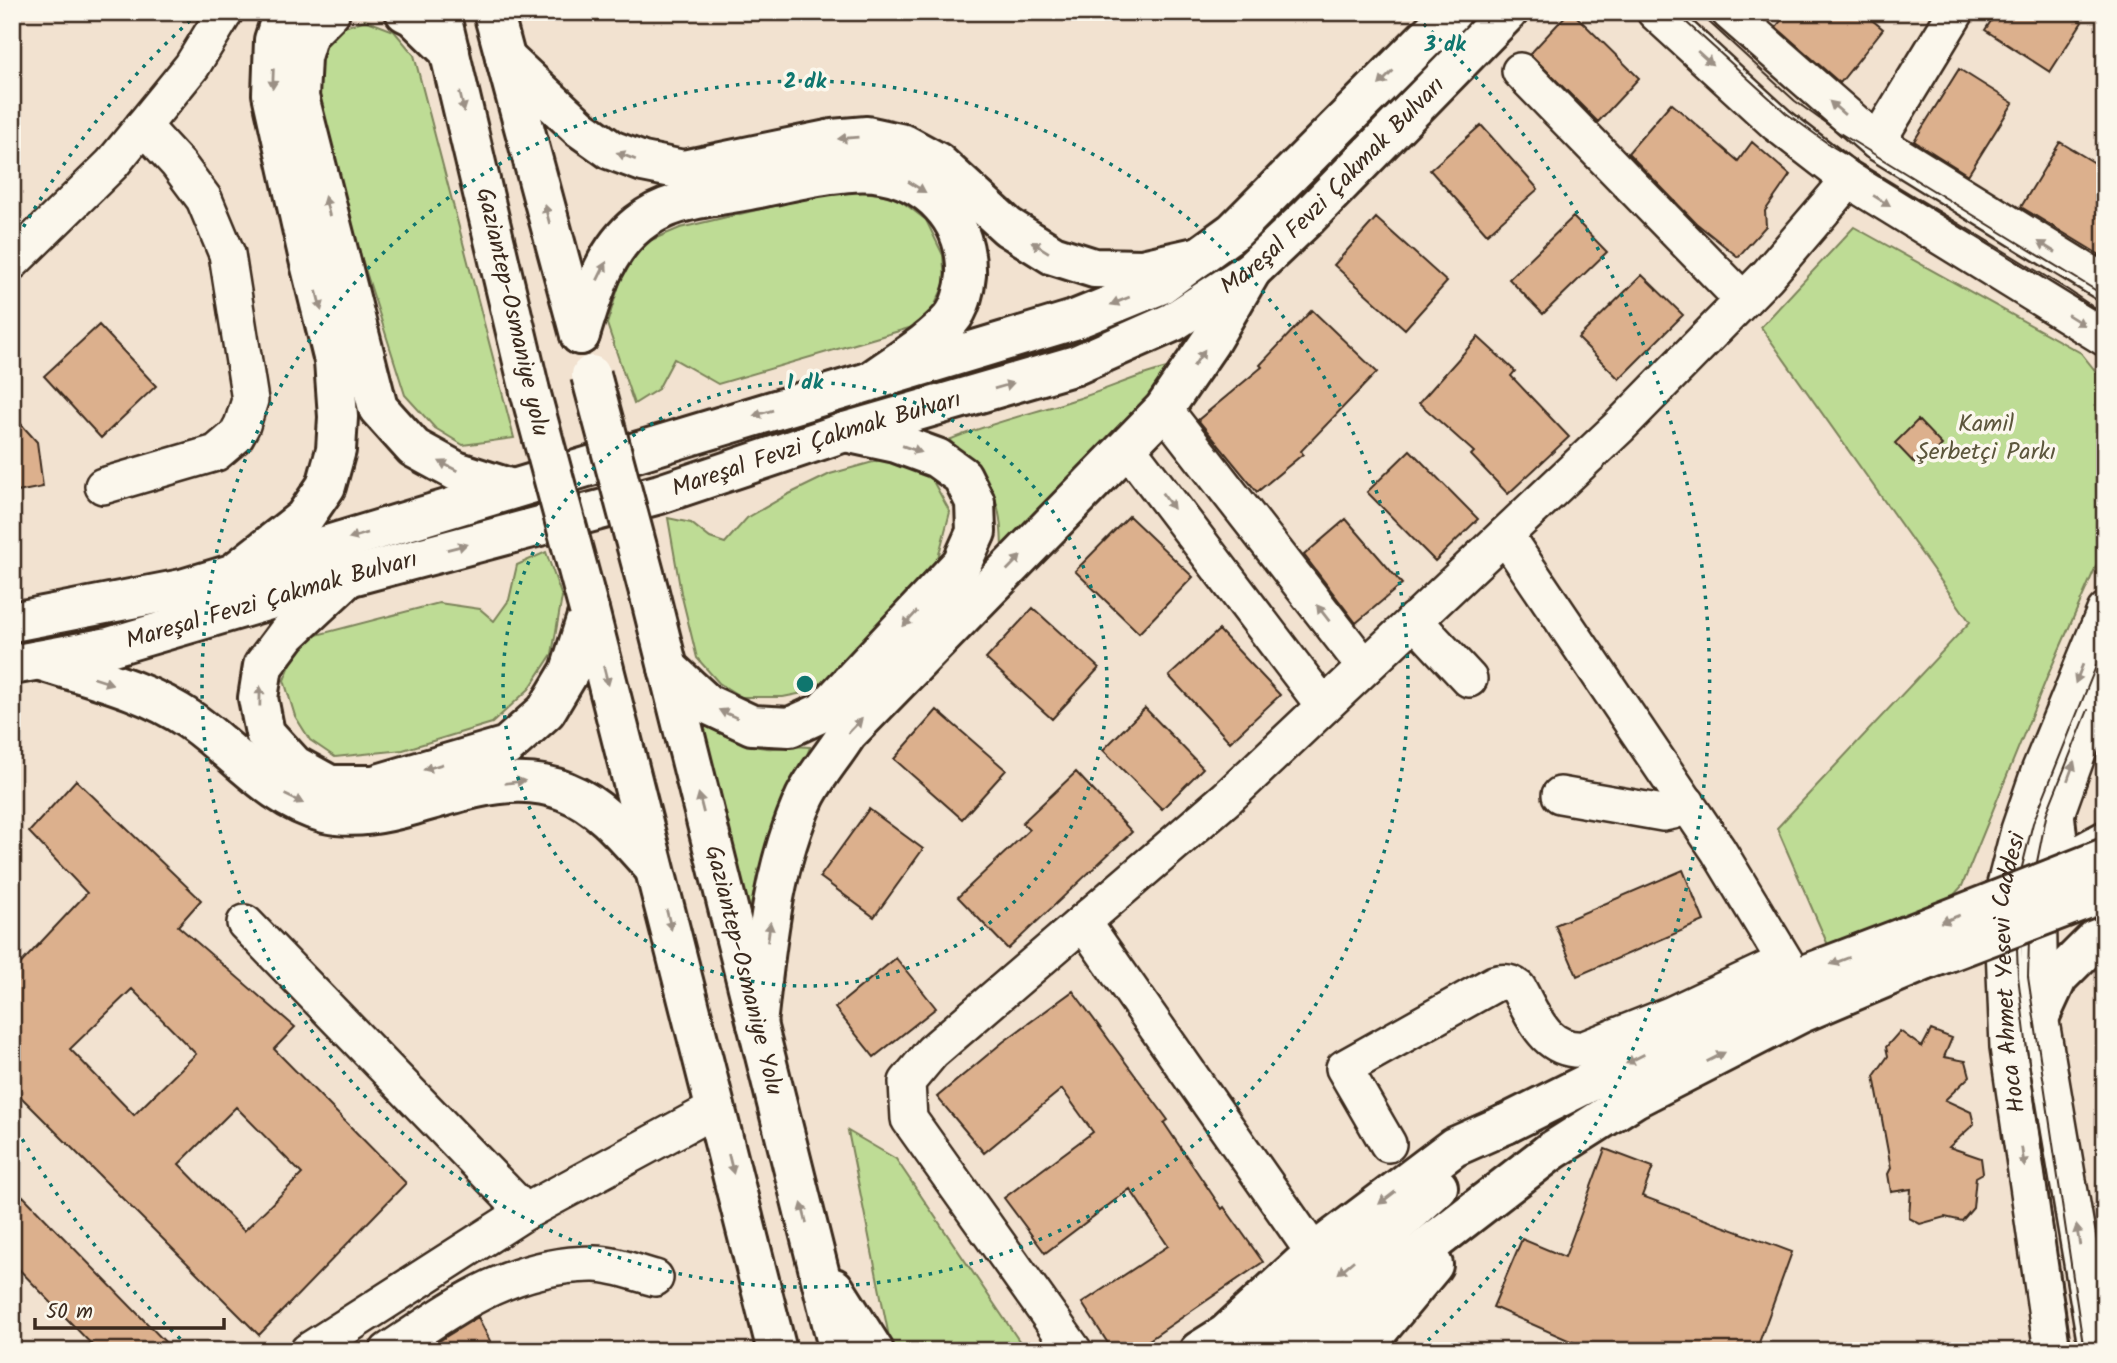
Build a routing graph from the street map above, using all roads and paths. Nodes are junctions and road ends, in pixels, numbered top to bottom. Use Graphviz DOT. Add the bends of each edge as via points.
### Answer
graph roads {
  1 [pos="225,12"];
  2 [pos="283,12"];
  3 [pos="330,12"];
  4 [pos="405,12"];
  5 [pos="440,12"];
  6 [pos="493,12"];
  7 [pos="1452,12"];
  8 [pos="1508,12"];
  9 [pos="1655,12"];
  10 [pos="1956,12"];
  11 [pos="1734,14"];
  12 [pos="450,52"];
  13 [pos="505,58"];
  14 [pos="1520,71"];
  15 [pos="143,126"];
  16 [pos="1877,142"];
  17 [pos="1849,180"];
  18 [pos="1200,256"];
  19 [pos="12,262"];
  20 [pos="1252,270"];
  21 [pos="2105,283"];
  22 [pos="1743,300"];
  23 [pos="580,335"];
  24 [pos="2105,338"];
  25 [pos="871,381"];
  26 [pos="1164,409"];
  27 [pos="845,432"];
  28 [pos="1127,447"];
  29 [pos="103,486"];
  30 [pos="512,489"];
  31 [pos="1505,535"];
  32 [pos="234,573"];
  33 [pos="348,577"];
  34 [pos="589,610"];
  35 [pos="2105,611"];
  36 [pos="1414,621"];
  37 [pos="12,622"];
  38 [pos="25,663"];
  39 [pos="1365,667"];
  40 [pos="667,668"];
  41 [pos="1469,679"];
  42 [pos="2105,688"];
  43 [pos="1324,706"];
  44 [pos="1560,795"];
  45 [pos="1687,803"];
  46 [pos="2055,817"];
  47 [pos="2105,841"];
  48 [pos="2105,858"];
  49 [pos="655,869"];
  50 [pos="2105,892"];
  51 [pos="1083,922"];
  52 [pos="245,923"];
  53 [pos="2105,930"];
  54 [pos="1915,949"];
  55 [pos="2040,1016"];
  56 [pos="757,1024"];
  57 [pos="717,1108"];
  58 [pos="1506,1124"];
  59 [pos="1388,1144"];
  60 [pos="1550,1152"];
  61 [pos="525,1212"];
  62 [pos="1314,1253"];
  63 [pos="815,1258"];
  64 [pos="655,1278"];
  65 [pos="2098,1307"];
  66 [pos="308,1351"];
  67 [pos="388,1351"];
  68 [pos="778,1351"];
  69 [pos="839,1351"];
  70 [pos="874,1351"];
  71 [pos="1074,1351"];
  72 [pos="1199,1351"];
  73 [pos="1242,1351"];
  74 [pos="1304,1351"];
  75 [pos="1361,1351"];
  76 [pos="2052,1351"];
  77 [pos="2097,1351"];
  1 -- 15 [label="street" via="192,66"];
  2 -- 32 [label="main road, one-way" via="274,40 272,94 334,361 336,450 326,486 304,518"];
  30 -- 3 [label="main road, one-way" via="456,471 414,448 378,408 299,97 307,34"];
  4 -- 12 [label="main road"];
  5 -- 12 [label="main road, Gaziantep-Osmaniye yolu"];
  6 -- 13 [label="main road"];
  7 -- 18 [label="main road, Mareşal Fevzi Çakmak Bulvarı, one-way" via="1234,232"];
  8 -- 20 [label="main road, Mareşal Fevzi Çakmak Bulvarı"];
  9 -- 17 [label="street, one-way" via="1777,124"];
  10 -- 16 [label="street"];
  16 -- 11 [label="street, one-way"];
  12 -- 34 [label="main road, Gaziantep-Osmaniye yolu, one-way, bridge" via="530,391"];
  18 -- 13 [label="main road, one-way" via="1142,269 1094,268 1053,255 1008,227 937,162 904,144 867,136 683,170 643,162 611,150 580,128"];
  23 -- 13 [label="main road, one-way"];
  14 -- 22 [label="street"];
  15 -- 19 [label="street" via="112,164"];
  15 -- 29 [label="street" via="204,199 227,254 250,400 236,436 216,453"];
  21 -- 16 [label="street, one-way"];
  17 -- 22 [label="street"];
  17 -- 24 [label="street, one-way"];
  18 -- 25 [label="main road, Mareşal Fevzi Çakmak Bulvarı, one-way" via="1160,285 1074,320"];
  26 -- 20 [label="main road, one-way"];
  27 -- 20 [label="main road, Mareşal Fevzi Çakmak Bulvarı, one-way" via="1076,365 1173,321"];
  22 -- 31 [label="street"];
  23 -- 25 [label="main road, one-way" via="612,250 638,223 668,205 872,172 904,178 936,198 959,228 967,260 965,287 953,318"];
  23 -- 40 [label="main road, Gaziantep-Osmaniye Yolu, bridge"];
  25 -- 30 [label="main road, Mareşal Fevzi Çakmak Bulvarı, one-way"];
  26 -- 28 [label="main road"];
  39 -- 26 [label="street, one-way"];
  33 -- 27 [label="main road, Mareşal Fevzi Çakmak Bulvarı, one-way" via="660,494"];
  27 -- 40 [label="main road, one-way" via="937,458 962,477 975,502 976,522 962,563 823,712 790,726 752,725 706,704"];
  28 -- 43 [label="street, one-way"];
  56 -- 28 [label="main road, one-way" via="781,866 806,797 847,734"];
  30 -- 32 [label="main road, Mareşal Fevzi Çakmak Bulvarı, one-way"];
  31 -- 36 [label="street"];
  31 -- 45 [label="street"];
  32 -- 37 [label="main road, Mareşal Fevzi Çakmak Bulvarı" via="182,589"];
  34 -- 33 [label="main road, one-way" via="570,671 546,711 507,746 373,785 330,785 294,765 265,733 258,698 263,666 287,634"];
  33 -- 38 [label="main road, Mareşal Fevzi Çakmak Bulvarı" via="109,647"];
  34 -- 49 [label="main road, one-way"];
  35 -- 76 [label="street, Hoca Ahmet Yesevi Caddesi, one-way" via="2040,769 2001,896 2008,1048"];
  36 -- 39 [label="street"];
  36 -- 41 [label="street"];
  38 -- 49 [label="main road, one-way" via="152,696 192,721 269,785 326,813 362,816 473,788 526,781 571,793 607,818"];
  39 -- 43 [label="street"];
  56 -- 40 [label="main road, Gaziantep-Osmaniye Yolu, one-way"];
  46 -- 42 [label="street, Hoca Ahmet Yesevi Caddesi, one-way"];
  43 -- 51 [label="street" via="1227,798"];
  44 -- 45 [label="street" via="1662,813"];
  45 -- 59 [label="street" via="1785,961 1584,1049 1549,1041 1518,988 1508,982 1494,984 1344,1068"];
  46 -- 47 [label="main road" via="2058,845 2066,855 2081,854"];
  46 -- 55 [label="street, Hoca Ahmet Yesevi Caddesi" via="2038,883"];
  48 -- 54 [label="main road, one-way, bridge"];
  49 -- 57 [label="main road, one-way"];
  50 -- 54 [label="main road, bridge"];
  51 -- 62 [label="street"];
  51 -- 71 [label="street" via="932,1052 907,1082 909,1119"];
  52 -- 61 [label="street"];
  53 -- 55 [label="main road" via="2058,976"];
  54 -- 58 [label="main road, one-way" via="1804,975"];
  60 -- 54 [label="main road, one-way" via="1635,1098"];
  65 -- 55 [label="street, Hoca Ahmet Yesevi Caddesi, one-way"];
  63 -- 56 [label="main road, Gaziantep-Osmaniye Yolu, one-way"];
  57 -- 61 [label="street"];
  57 -- 68 [label="main road, one-way"];
  58 -- 62 [label="main road, one-way" via="1454,1147"];
  58 -- 73 [label="main road, one-way" via="1391,1230"];
  60 -- 74 [label="main road"];
  60 -- 75 [label="main road" via="1447,1249"];
  61 -- 66 [label="street"];
  62 -- 72 [label="main road" via="1226,1334"];
  63 -- 69 [label="main road, Gaziantep-Osmaniye Yolu"];
  63 -- 70 [label="main road"];
  64 -- 67 [label="street" via="595,1263 542,1270 472,1296"];
  65 -- 77 [label="street, Hoca Ahmet Yesevi Caddesi"];
}
